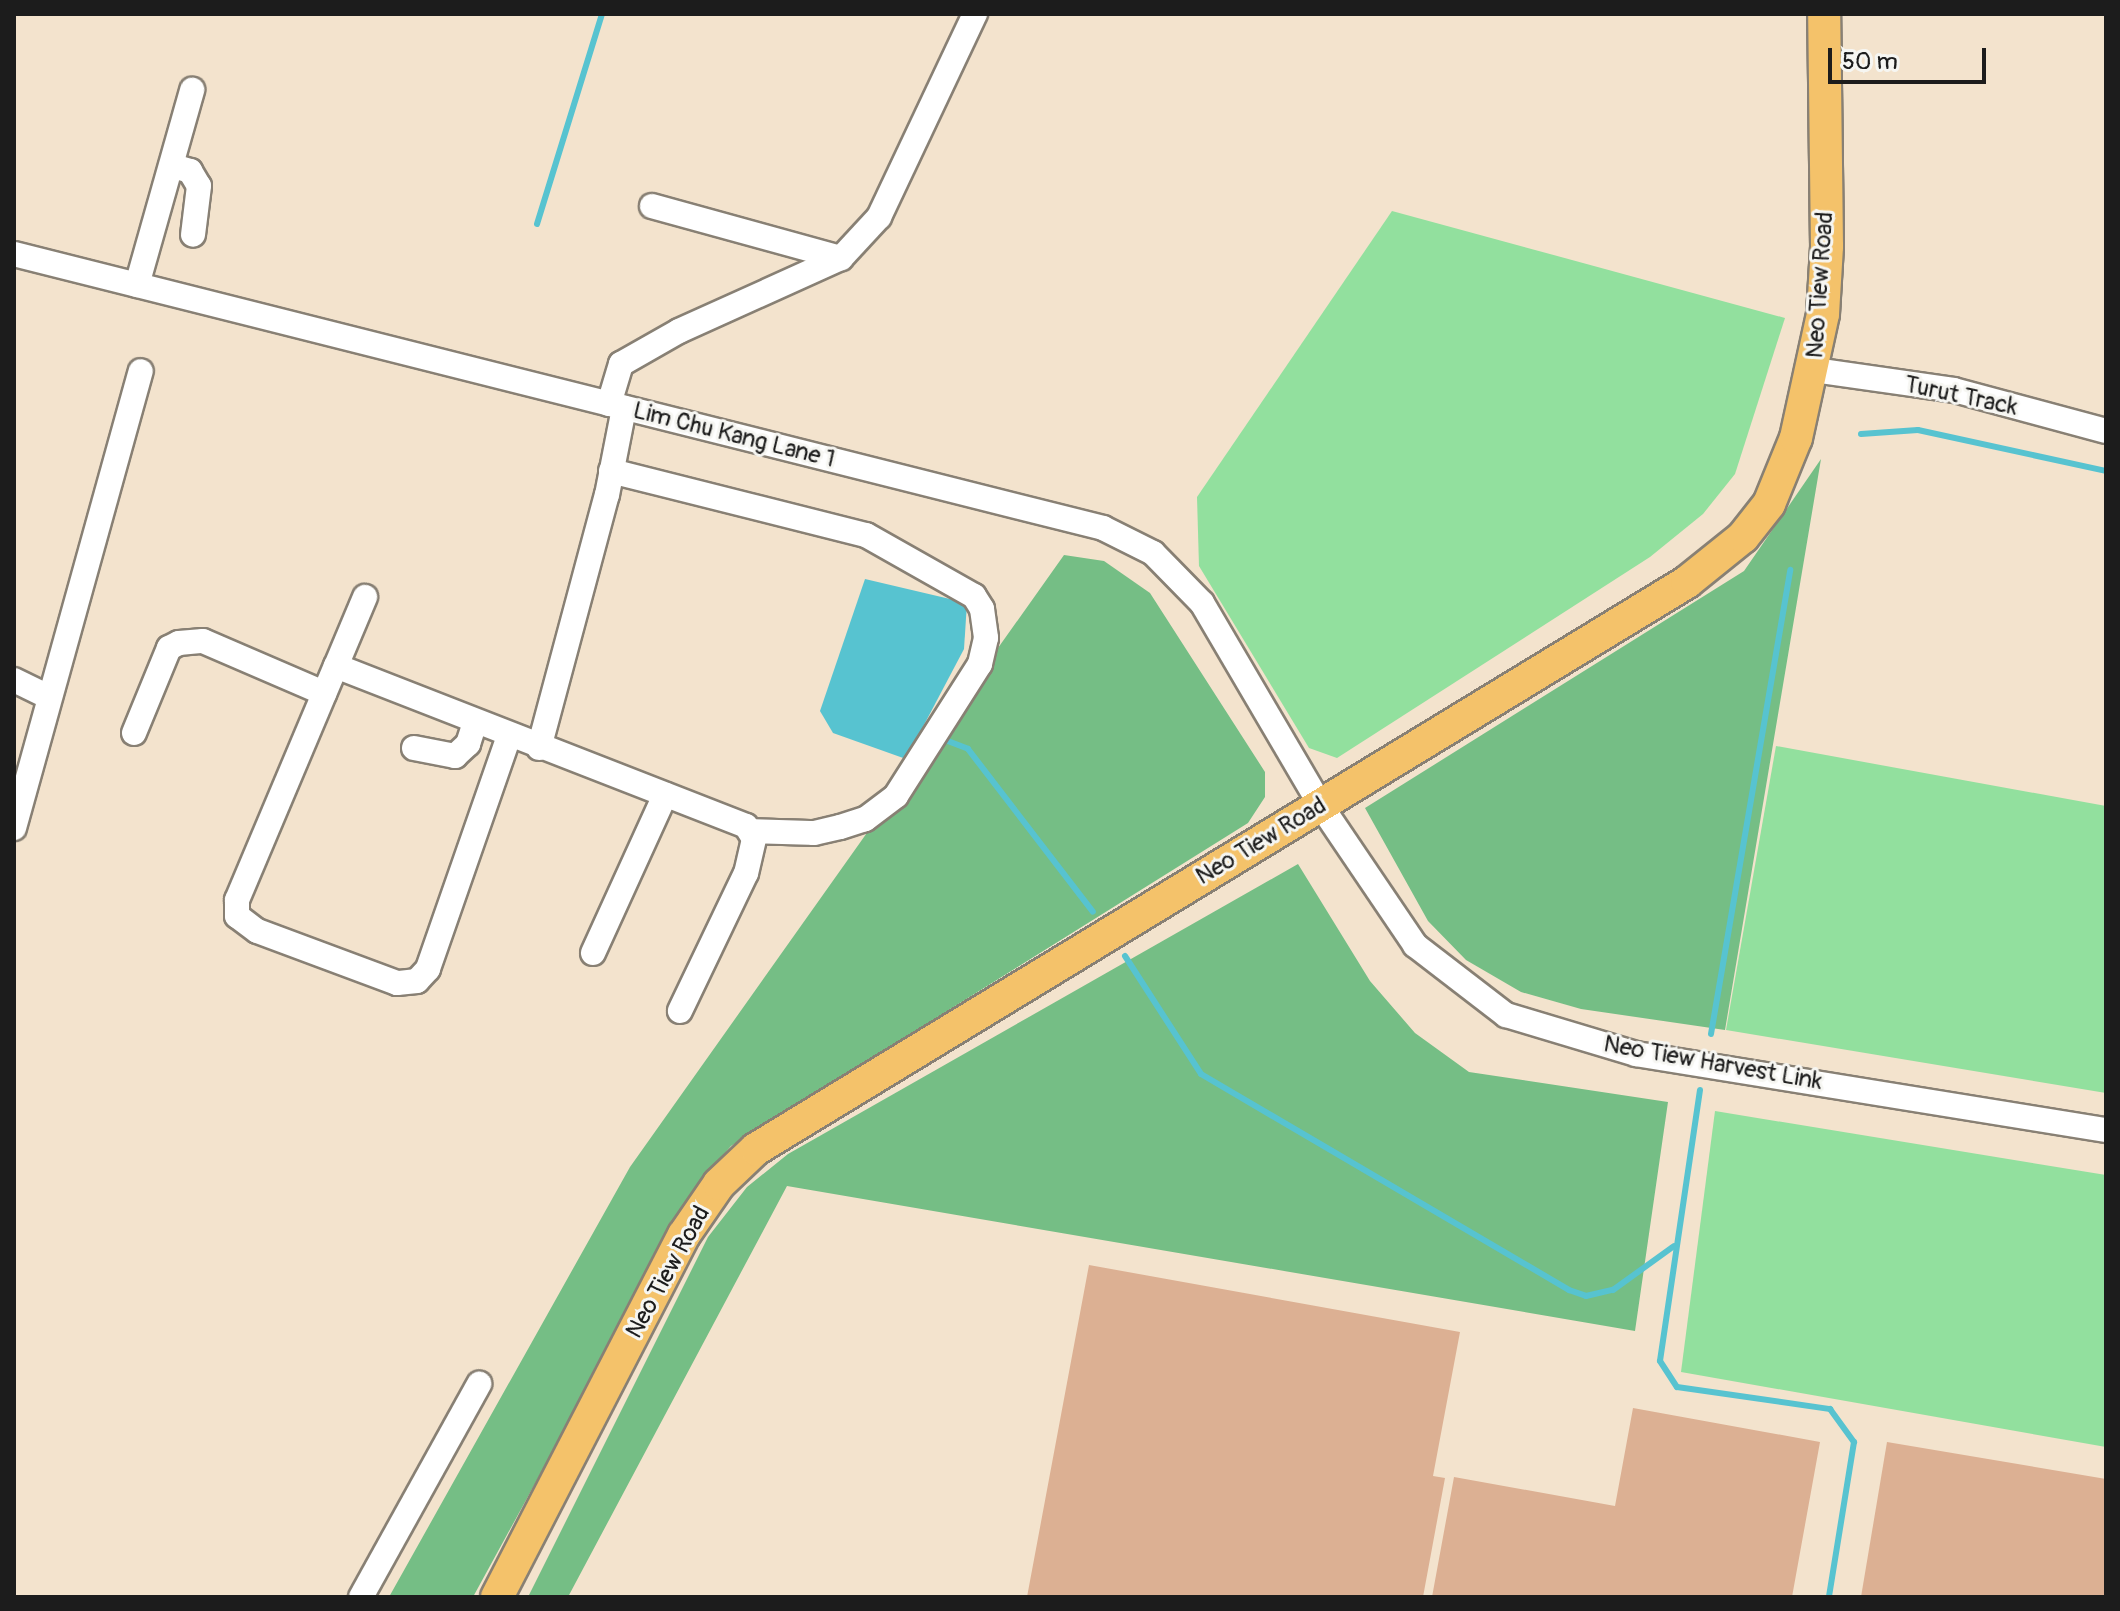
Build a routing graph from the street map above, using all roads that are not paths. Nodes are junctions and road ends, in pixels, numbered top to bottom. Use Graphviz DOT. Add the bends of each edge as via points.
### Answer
graph roads {
  1 [pos="975,14"];
  2 [pos="1824,14"];
  3 [pos="192,90"];
  4 [pos="173,166"];
  5 [pos="652,206"];
  6 [pos="193,235"];
  7 [pos="14,254"];
  8 [pos="841,258"];
  9 [pos="137,285"];
  10 [pos="1814,370"];
  11 [pos="141,371"];
  12 [pos="617,406"];
  13 [pos="2106,431"];
  14 [pos="611,471"];
  15 [pos="365,597"];
  16 [pos="336,666"];
  17 [pos="14,680"];
  18 [pos="324,693"];
  19 [pos="47,696"];
  20 [pos="475,723"];
  21 [pos="134,733"];
  22 [pos="509,736"];
  23 [pos="414,748"];
  24 [pos="539,748"];
  25 [pos="665,795"];
  26 [pos="1321,806"];
  27 [pos="14,828"];
  28 [pos="751,831"];
  29 [pos="593,953"];
  30 [pos="680,1011"];
  31 [pos="2106,1130"];
  32 [pos="479,1384"];
  33 [pos="361,1597"];
  34 [pos="497,1597"];
  1 -- 8 [label="street" via="879,217"];
  2 -- 10 [label="main road, Neo Tiew Road" via="1827,246"];
  3 -- 4 [label="street"];
  4 -- 6 [label="street" via="190,171 199,186"];
  4 -- 9 [label="street"];
  5 -- 8 [label="street"];
  7 -- 9 [label="street, Lim Chu Kang Lane 1"];
  8 -- 12 [label="street" via="679,331 621,364"];
  9 -- 12 [label="street, Lim Chu Kang Lane 1"];
  10 -- 13 [label="street, Turut Track" via="1954,390"];
  10 -- 26 [label="main road, Neo Tiew Road" via="1796,438 1774,491 1743,537 1687,582"];
  11 -- 19 [label="street"];
  12 -- 14 [label="street"];
  12 -- 26 [label="street, Lim Chu Kang Lane 1" via="1103,528 1153,553 1202,603"];
  14 -- 24 [label="street"];
  14 -- 28 [label="street" via="866,535 974,596 982,609 986,638 980,664 896,796 865,819 840,827 814,833"];
  15 -- 16 [label="street"];
  16 -- 18 [label="street"];
  16 -- 20 [label="street"];
  17 -- 19 [label="street"];
  18 -- 21 [label="street" via="203,641 179,643 169,648"];
  18 -- 22 [label="street" via="237,900 237,916 257,931 397,983 410,985 428,969"];
  19 -- 27 [label="street"];
  20 -- 22 [label="street"];
  20 -- 23 [label="street" via="468,744 455,756"];
  22 -- 24 [label="street"];
  24 -- 25 [label="street"];
  25 -- 28 [label="street"];
  25 -- 29 [label="street"];
  26 -- 31 [label="street, Neo Tiew Harvest Link" via="1415,945 1506,1015 1636,1054"];
  26 -- 34 [label="main road, Neo Tiew Road" via="756,1149 719,1184 684,1235"];
  28 -- 30 [label="street" via="746,873"];
  32 -- 33 [label="street"];
}
